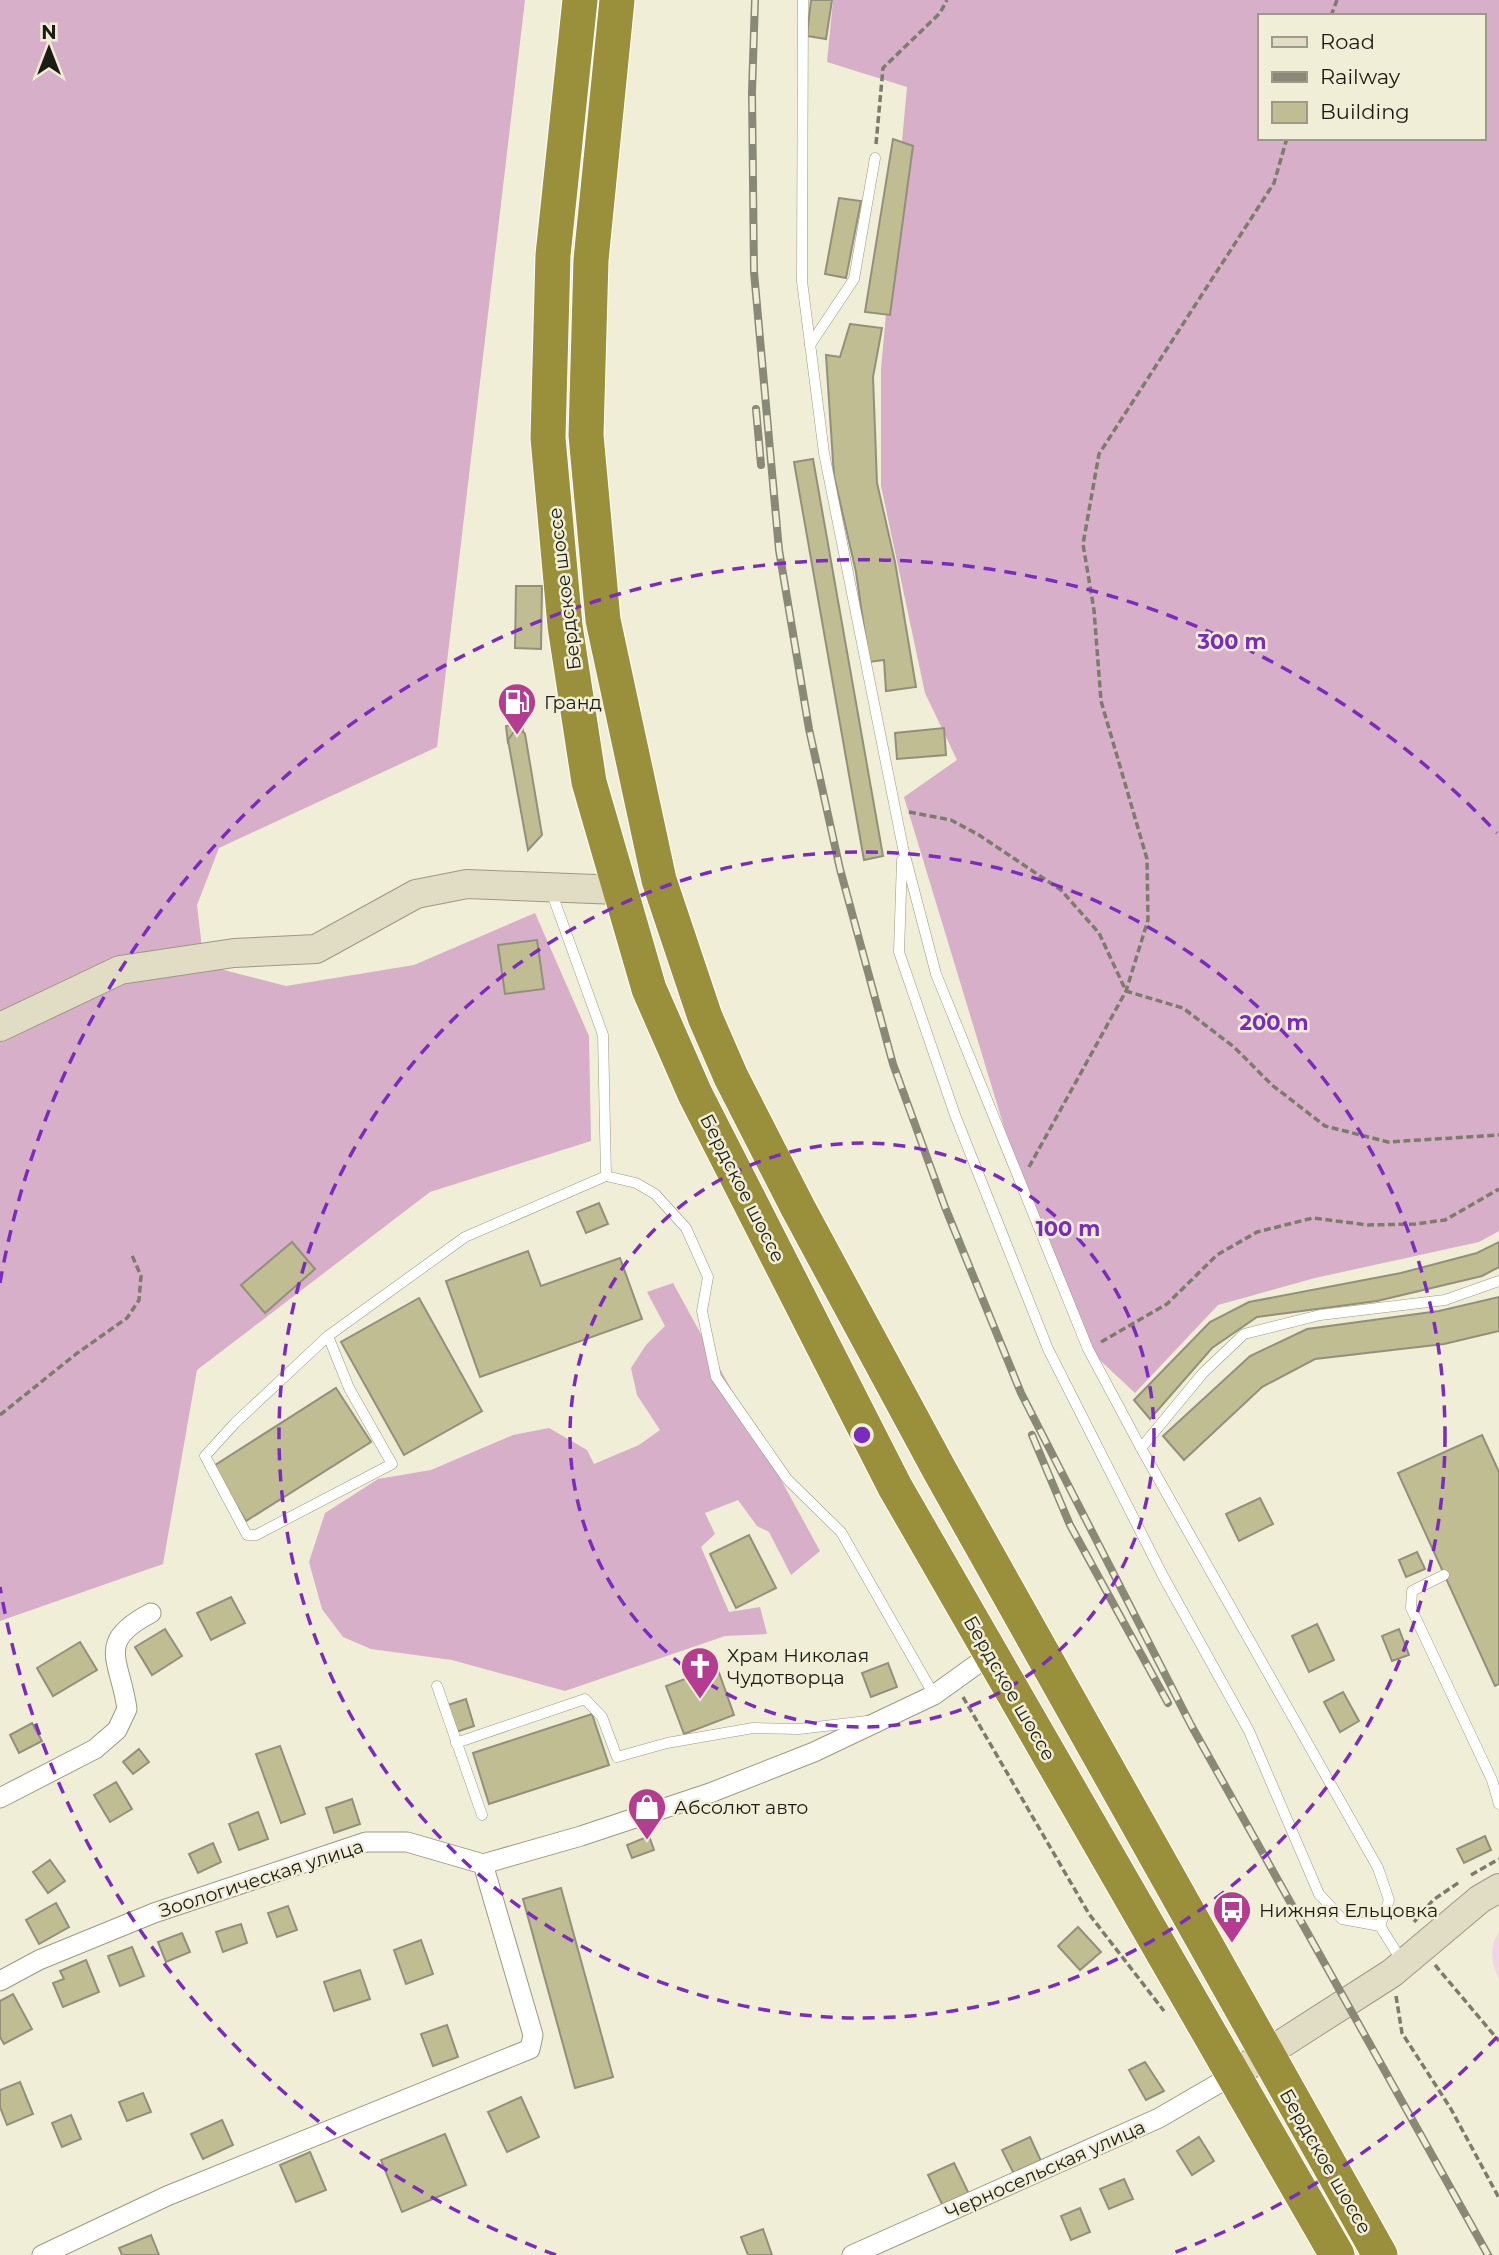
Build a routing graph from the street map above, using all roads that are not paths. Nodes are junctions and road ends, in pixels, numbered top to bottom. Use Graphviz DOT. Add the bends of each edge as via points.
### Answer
graph roads {
  1 [pos="580,0"];
  2 [pos="617,0"];
  3 [pos="803,0"];
  4 [pos="875,158"];
  5 [pos="810,345"];
  6 [pos="903,848"];
  7 [pos="550,887"];
  8 [pos="619,890"];
  9 [pos="0,1027"];
  10 [pos="606,1176"];
  11 [pos="798,1209"];
  12 [pos="763,1230"];
  13 [pos="1499,1281"];
  14 [pos="328,1336"];
  15 [pos="1141,1448"];
  16 [pos="1444,1575"];
  17 [pos="151,1613"];
  18 [pos="991,1654"];
  19 [pos="437,1686"];
  20 [pos="934,1695"];
  21 [pos="888,1718"];
  22 [pos="456,1743"];
  23 [pos="0,1798"];
  24 [pos="1499,1804"];
  25 [pos="482,1815"];
  26 [pos="483,1864"];
  27 [pos="1499,1888"];
  28 [pos="1380,1926"];
  29 [pos="1407,1952"];
  30 [pos="0,1981"];
  31 [pos="1266,2055"];
  32 [pos="1233,2075"];
  33 [pos="42,2255"];
  34 [pos="852,2255"];
  35 [pos="1337,2255"];
  36 [pos="1380,2255"];
  1 -- 8 [label="highway, Бердское шоссе" via="553,255 548,438 565,626 589,782"];
  2 -- 11 [label="highway, Бердское шоссе" via="591,260 586,435 603,620 659,880 705,1017"];
  3 -- 5 [label="lane" via="802,281"];
  4 -- 5 [label="lane" via="854,279"];
  5 -- 6 [label="lane" via="824,453"];
  6 -- 15 [label="lane" via="936,974 1088,1349"];
  6 -- 28 [label="lane" via="899,952 955,1115 1048,1349 1163,1576 1249,1731 1319,1894 1342,1919"];
  7 -- 8 [label="street"];
  7 -- 9 [label="street" via="467,884 416,894 316,949 234,953 120,971"];
  7 -- 10 [label="lane" via="603,1035"];
  8 -- 12 [label="highway, Бердское шоссе" via="649,989"];
  10 -- 14 [label="lane" via="465,1237"];
  10 -- 20 [label="lane" via="654,1194 686,1228 708,1277 702,1311 716,1377 787,1479 841,1532"];
  11 -- 12 [label="highway"];
  11 -- 31 [label="highway, Бердское шоссе"];
  12 -- 18 [label="highway, Бердское шоссе" via="895,1488"];
  13 -- 15 [label="lane" via="1445,1300 1320,1315 1244,1334 1203,1373"];
  14 -- 14 [label="lane" via="349,1388 392,1464 256,1535 247,1535 205,1456"];
  15 -- 28 [label="lane" via="1378,1868 1389,1899"];
  16 -- 24 [label="lane" via="1412,1591 1411,1608"];
  17 -- 23 [label="street" via="127,1625 119,1635 114,1655 127,1709 117,1730 95,1749"];
  18 -- 20 [label="street"];
  18 -- 32 [label="highway, Бердское шоссе"];
  19 -- 22 [label="lane"];
  20 -- 21 [label="street"];
  21 -- 22 [label="lane" via="799,1729 753,1728 617,1757 602,1717 585,1699"];
  21 -- 26 [label="street" via="710,1793"];
  22 -- 25 [label="lane"];
  26 -- 30 [label="street, Зоологическая улица" via="407,1842 366,1842 153,1913"];
  26 -- 33 [label="street" via="533,2035 530,2049 167,2196"];
  27 -- 29 [label="street"];
  28 -- 29 [label="lane"];
  29 -- 31 [label="street" via="1317,2023"];
  31 -- 32 [label="street"];
  31 -- 36 [label="highway, Бердское шоссе"];
  32 -- 34 [label="street, Черносельская улица" via="1159,2118"];
  32 -- 35 [label="highway, Бердское шоссе"];
}
